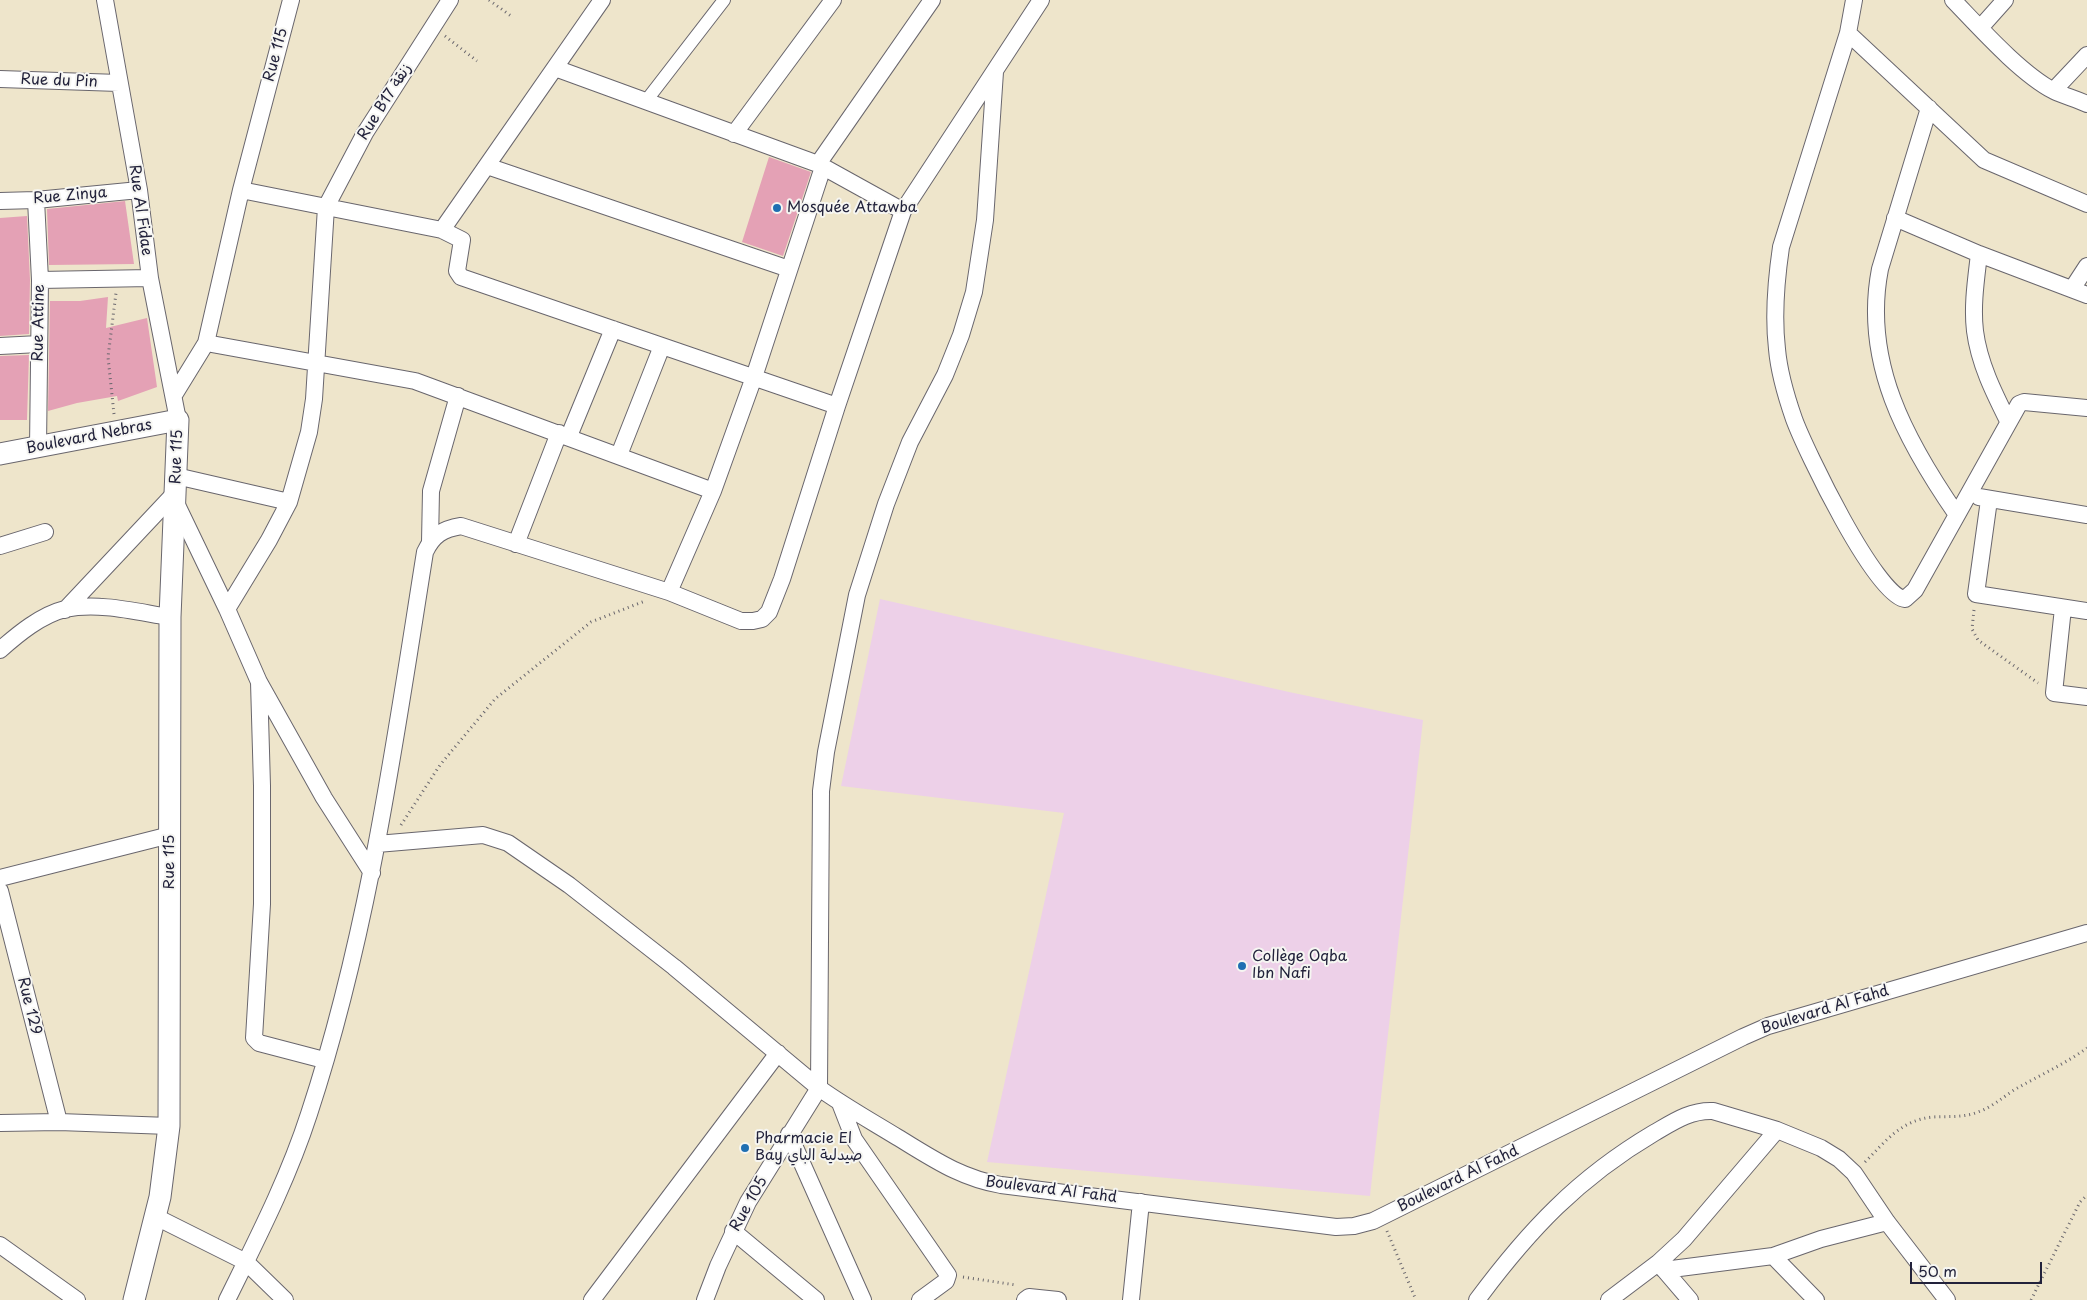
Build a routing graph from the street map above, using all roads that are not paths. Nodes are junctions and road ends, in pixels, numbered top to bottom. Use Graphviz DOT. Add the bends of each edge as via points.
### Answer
graph roads {
  1 [pos="105,0"];
  2 [pos="291,0"];
  3 [pos="450,0"];
  4 [pos="602,0"];
  5 [pos="724,0"];
  6 [pos="832,0"];
  7 [pos="932,0"];
  8 [pos="1041,0"];
  9 [pos="1854,0"];
  10 [pos="1953,0"];
  11 [pos="2005,0"];
  12 [pos="1980,28"];
  13 [pos="1848,33"];
  14 [pos="2087,56"];
  15 [pos="555,68"];
  16 [pos="995,70"];
  17 [pos="0,79"];
  18 [pos="119,83"];
  19 [pos="2054,90"];
  20 [pos="646,101"];
  21 [pos="2087,104"];
  22 [pos="1929,108"];
  23 [pos="734,134"];
  24 [pos="820,165"];
  25 [pos="487,166"];
  26 [pos="139,190"];
  27 [pos="240,190"];
  28 [pos="36,200"];
  29 [pos="0,201"];
  30 [pos="2087,204"];
  31 [pos="326,207"];
  32 [pos="903,211"];
  33 [pos="1895,218"];
  34 [pos="442,230"];
  35 [pos="1978,254"];
  36 [pos="2087,266"];
  37 [pos="789,270"];
  38 [pos="150,278"];
  39 [pos="40,280"];
  40 [pos="2080,292"];
  41 [pos="613,329"];
  42 [pos="206,343"];
  43 [pos="39,344"];
  44 [pos="0,346"];
  45 [pos="662,346"];
  46 [pos="316,363"];
  47 [pos="754,377"];
  48 [pos="174,395"];
  49 [pos="458,396"];
  50 [pos="837,406"];
  51 [pos="2087,408"];
  52 [pos="178,420"];
  53 [pos="2008,421"];
  54 [pos="564,435"];
  55 [pos="38,447"];
  56 [pos="0,454"];
  57 [pos="619,455"];
  58 [pos="176,491"];
  59 [pos="713,491"];
  60 [pos="1969,495"];
  61 [pos="1989,500"];
  62 [pos="289,502"];
  63 [pos="1957,515"];
  64 [pos="2087,515"];
  65 [pos="45,532"];
  66 [pos="430,542"];
  67 [pos="516,544"];
  68 [pos="0,546"];
  69 [pos="669,592"];
  70 [pos="2063,608"];
  71 [pos="227,609"];
  72 [pos="64,610"];
  73 [pos="2087,611"];
  74 [pos="170,617"];
  75 [pos="0,650"];
  76 [pos="259,682"];
  77 [pos="2087,697"];
  78 [pos="170,835"];
  79 [pos="385,843"];
  80 [pos="372,873"];
  81 [pos="0,878"];
  82 [pos="0,891"];
  83 [pos="2087,932"];
  84 [pos="778,1053"];
  85 [pos="324,1060"];
  86 [pos="819,1088"];
  87 [pos="840,1103"];
  88 [pos="59,1122"];
  89 [pos="1,1126"];
  90 [pos="169,1126"];
  91 [pos="1777,1130"];
  92 [pos="789,1134"];
  93 [pos="1141,1202"];
  94 [pos="156,1217"];
  95 [pos="1887,1222"];
  96 [pos="733,1231"];
  97 [pos="0,1245"];
  98 [pos="1773,1256"];
  99 [pos="246,1262"];
  100 [pos="1661,1267"];
  101 [pos="1027,1298"];
  102 [pos="812,1299"];
  103 [pos="77,1300"];
  104 [pos="134,1300"];
  105 [pos="227,1300"];
  106 [pos="285,1300"];
  107 [pos="592,1300"];
  108 [pos="705,1300"];
  109 [pos="862,1300"];
  110 [pos="920,1300"];
  111 [pos="1058,1300"];
  112 [pos="1131,1300"];
  113 [pos="1477,1300"];
  114 [pos="1609,1300"];
  115 [pos="1690,1300"];
  116 [pos="1816,1300"];
  117 [pos="1947,1300"];
  1 -- 18 [label="street, Rue Al Fidae"];
  2 -- 27 [label="street, Rue 115"];
  3 -- 31 [label="street, Rue B17 زنقة" via="365,133"];
  4 -- 15 [label="street"];
  5 -- 20 [label="street"];
  6 -- 23 [label="street"];
  7 -- 24 [label="street"];
  8 -- 16 [label="street"];
  9 -- 13 [label="street"];
  10 -- 12 [label="street"];
  11 -- 12 [label="street"];
  12 -- 19 [label="street" via="2027,72"];
  13 -- 22 [label="street"];
  13 -- 63 [label="street" via="1782,247 1775,308 1783,385 1829,496 1860,549 1894,595 1905,599 1911,595"];
  14 -- 19 [label="street"];
  15 -- 20 [label="street"];
  15 -- 25 [label="street"];
  16 -- 32 [label="street"];
  16 -- 86 [label="street" via="985,220 974,292 962,335 910,442 883,513 857,596 826,752 821,791"];
  17 -- 18 [label="street, Rue du Pin"];
  18 -- 26 [label="street, Rue Al Fidae"];
  19 -- 21 [label="street"];
  20 -- 23 [label="street"];
  22 -- 30 [label="street" via="1984,160"];
  22 -- 33 [label="street"];
  23 -- 24 [label="street"];
  24 -- 32 [label="street"];
  24 -- 37 [label="street"];
  25 -- 34 [label="street"];
  25 -- 37 [label="street"];
  26 -- 28 [label="street, Rue Zinya"];
  26 -- 38 [label="street, Rue Al Fidae"];
  27 -- 31 [label="street"];
  27 -- 42 [label="street, Rue 115"];
  28 -- 29 [label="street, Rue Zinya"];
  28 -- 39 [label="street, Rue Attine"];
  31 -- 34 [label="street"];
  31 -- 46 [label="street"];
  32 -- 50 [label="street"];
  33 -- 35 [label="street"];
  33 -- 63 [label="street" via="1875,293 1878,347 1884,377 1911,444"];
  34 -- 41 [label="street" via="462,240 457,271 461,276"];
  35 -- 40 [label="street"];
  35 -- 53 [label="street" via="1975,332 1988,380"];
  36 -- 40 [label="street"];
  37 -- 47 [label="street"];
  38 -- 39 [label="street"];
  38 -- 48 [label="street, Rue Al Fidae"];
  39 -- 43 [label="street, Rue Attine"];
  41 -- 45 [label="street"];
  41 -- 54 [label="street"];
  42 -- 46 [label="street"];
  42 -- 48 [label="street, Rue 115"];
  43 -- 44 [label="street"];
  43 -- 55 [label="street, Rue Attine"];
  45 -- 47 [label="street"];
  45 -- 57 [label="street"];
  46 -- 49 [label="street" via="415,381"];
  46 -- 62 [label="street" via="310,432"];
  47 -- 50 [label="street"];
  47 -- 59 [label="street"];
  48 -- 52 [label="street, Rue Al Fidae"];
  49 -- 54 [label="street"];
  49 -- 66 [label="street" via="431,490"];
  50 -- 69 [label="street" via="769,612 762,619 741,621"];
  51 -- 53 [label="street" via="2024,402"];
  52 -- 55 [label="street, Boulevard Nebras"];
  52 -- 58 [label="street, Rue 115"];
  53 -- 60 [label="street"];
  54 -- 57 [label="street"];
  54 -- 67 [label="street"];
  55 -- 56 [label="street, Boulevard Nebras"];
  57 -- 59 [label="street"];
  58 -- 62 [label="street"];
  58 -- 71 [label="street"];
  58 -- 72 [label="street"];
  58 -- 74 [label="street, Rue 115"];
  59 -- 69 [label="street"];
  60 -- 61 [label="street"];
  60 -- 63 [label="street"];
  61 -- 64 [label="street"];
  61 -- 70 [label="street" via="1976,594"];
  62 -- 71 [label="street"];
  65 -- 68 [label="street"];
  66 -- 67 [label="street" via="438,533 461,526"];
  66 -- 79 [label="street" via="425,552"];
  67 -- 69 [label="street"];
  70 -- 73 [label="street"];
  70 -- 77 [label="street" via="2054,693"];
  71 -- 76 [label="street"];
  72 -- 74 [label="street" via="92,607"];
  72 -- 75 [label="street" via="41,620"];
  74 -- 78 [label="street, Rue 115"];
  76 -- 80 [label="street" via="324,798"];
  76 -- 85 [label="street" via="262,904 254,1038 259,1043"];
  78 -- 81 [label="street"];
  78 -- 90 [label="street, Rue 115"];
  79 -- 80 [label="street"];
  79 -- 84 [label="street, Boulevard Al Fahd" via="483,835 508,843 569,885"];
  80 -- 85 [label="street"];
  82 -- 88 [label="street, Rue 129"];
  83 -- 93 [label="street, Boulevard Al Fahd" via="1768,1026 1362,1224 1336,1227"];
  84 -- 86 [label="street, Boulevard Al Fahd"];
  84 -- 107 [label="street"];
  85 -- 99 [label="street" via="310,1114 274,1205"];
  86 -- 87 [label="street, Boulevard Al Fahd"];
  86 -- 92 [label="street, Rue 105"];
  87 -- 93 [label="street, Boulevard Al Fahd" via="969,1178 1001,1185"];
  87 -- 110 [label="street" via="854,1139 948,1275 946,1281"];
  88 -- 89 [label="street"];
  88 -- 90 [label="street"];
  90 -- 94 [label="street, Rue 115"];
  91 -- 95 [label="street" via="1839,1159 1854,1173"];
  91 -- 100 [label="street"];
  91 -- 113 [label="street" via="1703,1110 1672,1122 1623,1152 1547,1214"];
  92 -- 96 [label="street, Rue 105"];
  92 -- 109 [label="street"];
  93 -- 112 [label="street"];
  94 -- 99 [label="street"];
  94 -- 104 [label="street, Rue 115"];
  95 -- 98 [label="street" via="1821,1239"];
  95 -- 117 [label="street"];
  96 -- 102 [label="street"];
  96 -- 108 [label="street, Rue 105"];
  97 -- 103 [label="street"];
  98 -- 100 [label="street"];
  98 -- 116 [label="street"];
  99 -- 105 [label="street"];
  99 -- 106 [label="street"];
  100 -- 114 [label="street"];
  100 -- 115 [label="street"];
  101 -- 111 [label="street"];
}
